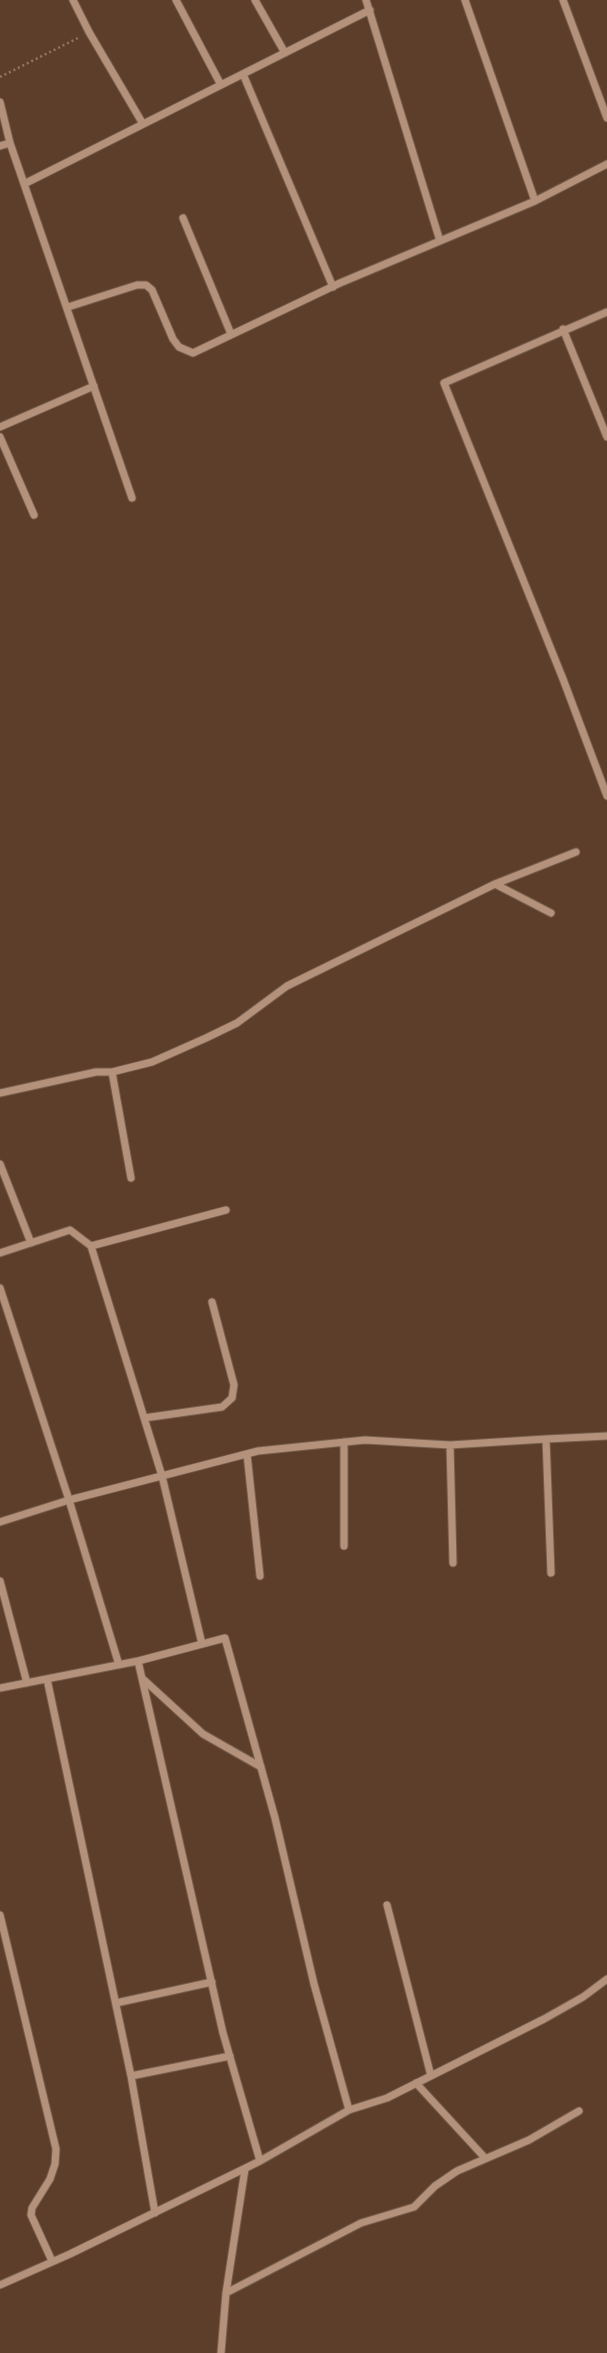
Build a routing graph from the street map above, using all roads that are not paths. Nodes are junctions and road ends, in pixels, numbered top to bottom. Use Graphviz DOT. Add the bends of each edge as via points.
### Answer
graph roads {
  1 [pos="73,0"];
  2 [pos="176,0"];
  3 [pos="255,0"];
  4 [pos="366,0"];
  5 [pos="465,0"];
  6 [pos="563,0"];
  7 [pos="370,10"];
  8 [pos="285,53"];
  9 [pos="243,74"];
  10 [pos="221,85"];
  11 [pos="0,102"];
  12 [pos="607,118"];
  13 [pos="143,124"];
  14 [pos="10,143"];
  15 [pos="0,146"];
  16 [pos="607,164"];
  17 [pos="26,183"];
  18 [pos="535,201"];
  19 [pos="183,218"];
  20 [pos="440,241"];
  21 [pos="332,287"];
  22 [pos="68,307"];
  23 [pos="607,312"];
  24 [pos="563,329"];
  25 [pos="231,334"];
  26 [pos="94,386"];
  27 [pos="0,427"];
  28 [pos="0,437"];
  29 [pos="607,437"];
  30 [pos="132,498"];
  31 [pos="34,515"];
  32 [pos="606,794"];
  33 [pos="576,852"];
  34 [pos="495,884"];
  35 [pos="551,913"];
  36 [pos="112,1072"];
  37 [pos="0,1093"];
  38 [pos="0,1164"];
  39 [pos="131,1178"];
  40 [pos="226,1210"];
  41 [pos="31,1243"];
  42 [pos="91,1246"];
  43 [pos="0,1253"];
  44 [pos="0,1288"];
  45 [pos="212,1302"];
  46 [pos="144,1418"];
  47 [pos="607,1436"];
  48 [pos="546,1439"];
  49 [pos="344,1442"];
  50 [pos="450,1445"];
  51 [pos="247,1454"];
  52 [pos="162,1476"];
  53 [pos="69,1500"];
  54 [pos="0,1522"];
  55 [pos="344,1546"];
  56 [pos="453,1564"];
  57 [pos="551,1573"];
  58 [pos="260,1576"];
  59 [pos="0,1581"];
  60 [pos="202,1644"];
  61 [pos="138,1661"];
  62 [pos="119,1665"];
  63 [pos="142,1678"];
  64 [pos="47,1679"];
  65 [pos="27,1683"];
  66 [pos="0,1688"];
  67 [pos="261,1767"];
  68 [pos="387,1905"];
  69 [pos="0,1915"];
  70 [pos="2,1930"];
  71 [pos="607,1979"];
  72 [pos="212,1982"];
  73 [pos="116,2003"];
  74 [pos="230,2056"];
  75 [pos="131,2076"];
  76 [pos="431,2076"];
  77 [pos="416,2083"];
  78 [pos="349,2110"];
  79 [pos="579,2111"];
  80 [pos="485,2158"];
  81 [pos="260,2161"];
  82 [pos="245,2168"];
  83 [pos="155,2213"];
  84 [pos="52,2261"];
  85 [pos="0,2285"];
  86 [pos="226,2293"];
  87 [pos="221,2353"];
  1 -- 13 [label="street"];
  2 -- 10 [label="street"];
  3 -- 8 [label="street"];
  4 -- 7 [label="street"];
  5 -- 18 [label="street"];
  6 -- 12 [label="street"];
  7 -- 8 [label="street"];
  7 -- 20 [label="street"];
  8 -- 9 [label="street"];
  9 -- 10 [label="street"];
  9 -- 21 [label="street"];
  10 -- 13 [label="street"];
  11 -- 14 [label="street"];
  13 -- 17 [label="street"];
  14 -- 15 [label="street"];
  14 -- 17 [label="street"];
  16 -- 18 [label="street"];
  17 -- 22 [label="street"];
  18 -- 20 [label="street"];
  19 -- 25 [label="street"];
  20 -- 21 [label="street"];
  21 -- 25 [label="street"];
  22 -- 25 [label="street" via="137,285 146,285 152,290 178,347 193,352"];
  22 -- 26 [label="street"];
  23 -- 24 [label="street"];
  24 -- 29 [label="street"];
  24 -- 32 [label="street" via="444,383 560,671"];
  26 -- 27 [label="street"];
  26 -- 30 [label="street"];
  28 -- 31 [label="street"];
  33 -- 34 [label="street"];
  34 -- 35 [label="street"];
  34 -- 36 [label="street" via="286,986 237,1023 152,1062"];
  36 -- 37 [label="street" via="96,1072"];
  36 -- 39 [label="street"];
  38 -- 41 [label="street"];
  40 -- 42 [label="street"];
  41 -- 42 [label="street" via="70,1230"];
  41 -- 43 [label="street"];
  42 -- 46 [label="street"];
  44 -- 53 [label="street"];
  45 -- 46 [label="street" via="234,1384 232,1398 222,1407"];
  46 -- 52 [label="street"];
  47 -- 48 [label="street"];
  48 -- 50 [label="street"];
  48 -- 57 [label="street"];
  49 -- 50 [label="street" via="365,1440"];
  49 -- 51 [label="street"];
  49 -- 55 [label="street"];
  50 -- 56 [label="street"];
  51 -- 52 [label="street"];
  51 -- 58 [label="street"];
  52 -- 53 [label="street"];
  52 -- 60 [label="street"];
  53 -- 54 [label="street"];
  53 -- 62 [label="street"];
  59 -- 65 [label="street"];
  60 -- 61 [label="street"];
  60 -- 67 [label="street" via="225,1638"];
  61 -- 62 [label="street"];
  61 -- 63 [label="street"];
  62 -- 64 [label="street"];
  63 -- 67 [label="street" via="203,1734"];
  63 -- 72 [label="street"];
  64 -- 65 [label="street"];
  64 -- 73 [label="street"];
  65 -- 66 [label="street"];
  67 -- 78 [label="street" via="314,1984"];
  68 -- 76 [label="street"];
  69 -- 70 [label="street"];
  70 -- 84 [label="street" via="56,2149 50,2179 32,2208 31,2215"];
  71 -- 76 [label="street" via="583,1997 544,2019"];
  72 -- 73 [label="street"];
  72 -- 74 [label="street"];
  73 -- 75 [label="street"];
  74 -- 75 [label="street"];
  74 -- 81 [label="street"];
  75 -- 83 [label="street"];
  76 -- 77 [label="street"];
  77 -- 78 [label="street" via="388,2098"];
  77 -- 80 [label="street"];
  78 -- 81 [label="street"];
  79 -- 80 [label="street" via="529,2140"];
  80 -- 86 [label="street" via="446,2178 414,2207 362,2223"];
  81 -- 82 [label="street"];
  82 -- 83 [label="street"];
  82 -- 86 [label="street"];
  83 -- 84 [label="street"];
  84 -- 85 [label="street"];
  86 -- 87 [label="street"];
}
